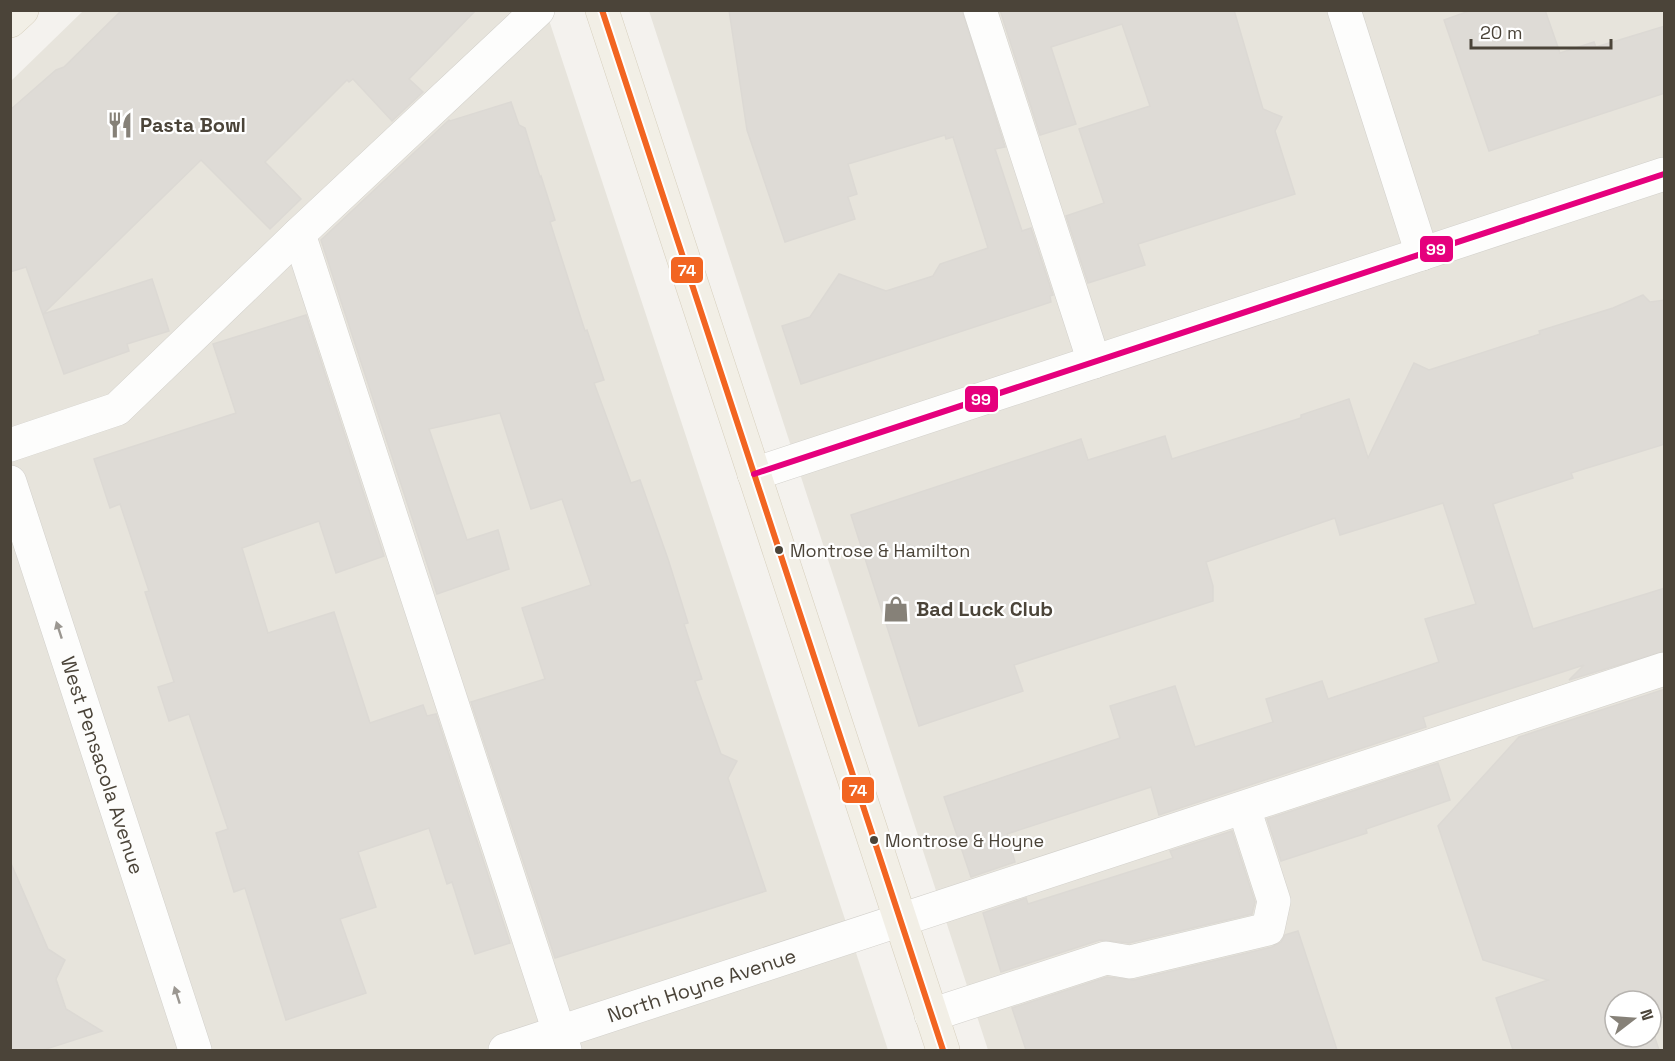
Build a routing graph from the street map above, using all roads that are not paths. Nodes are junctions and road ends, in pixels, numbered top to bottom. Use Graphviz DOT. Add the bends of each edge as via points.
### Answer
graph roads {
  1 [pos="22,10"];
  2 [pos="538,10"];
  3 [pos="602,10"];
  4 [pos="980,10"];
  5 [pos="1344,10"];
  6 [pos="10,21"];
  7 [pos="1665,174"];
  8 [pos="299,234"];
  9 [pos="1422,254"];
  10 [pos="1094,362"];
  11 [pos="10,445"];
  12 [pos="754,474"];
  13 [pos="10,482"];
  14 [pos="20,541"];
  15 [pos="1665,669"];
  16 [pos="1244,808"];
  17 [pos="900,919"];
  18 [pos="931,1015"];
  19 [pos="562,1042"];
  20 [pos="195,1050"];
  21 [pos="505,1050"];
  22 [pos="943,1050"];
  1 -- 6 [label="main road"];
  2 -- 8 [label="street"];
  3 -- 12 [label="main road"];
  4 -- 10 [label="street"];
  5 -- 9 [label="street"];
  7 -- 9 [label="street"];
  8 -- 11 [label="street" via="117,409"];
  8 -- 19 [label="street"];
  9 -- 10 [label="street"];
  10 -- 12 [label="street"];
  12 -- 17 [label="main road"];
  13 -- 14 [label="street, West Pensacola Avenue"];
  20 -- 14 [label="street, West Pensacola Avenue, one-way"];
  15 -- 16 [label="street, North Hoyne Avenue"];
  16 -- 17 [label="street, North Hoyne Avenue"];
  16 -- 18 [label="street" via="1274,901 1268,929 1130,962 1106,958"];
  17 -- 18 [label="main road"];
  17 -- 19 [label="street, North Hoyne Avenue"];
  18 -- 22 [label="main road"];
  19 -- 21 [label="street, North Hoyne Avenue"];
}
